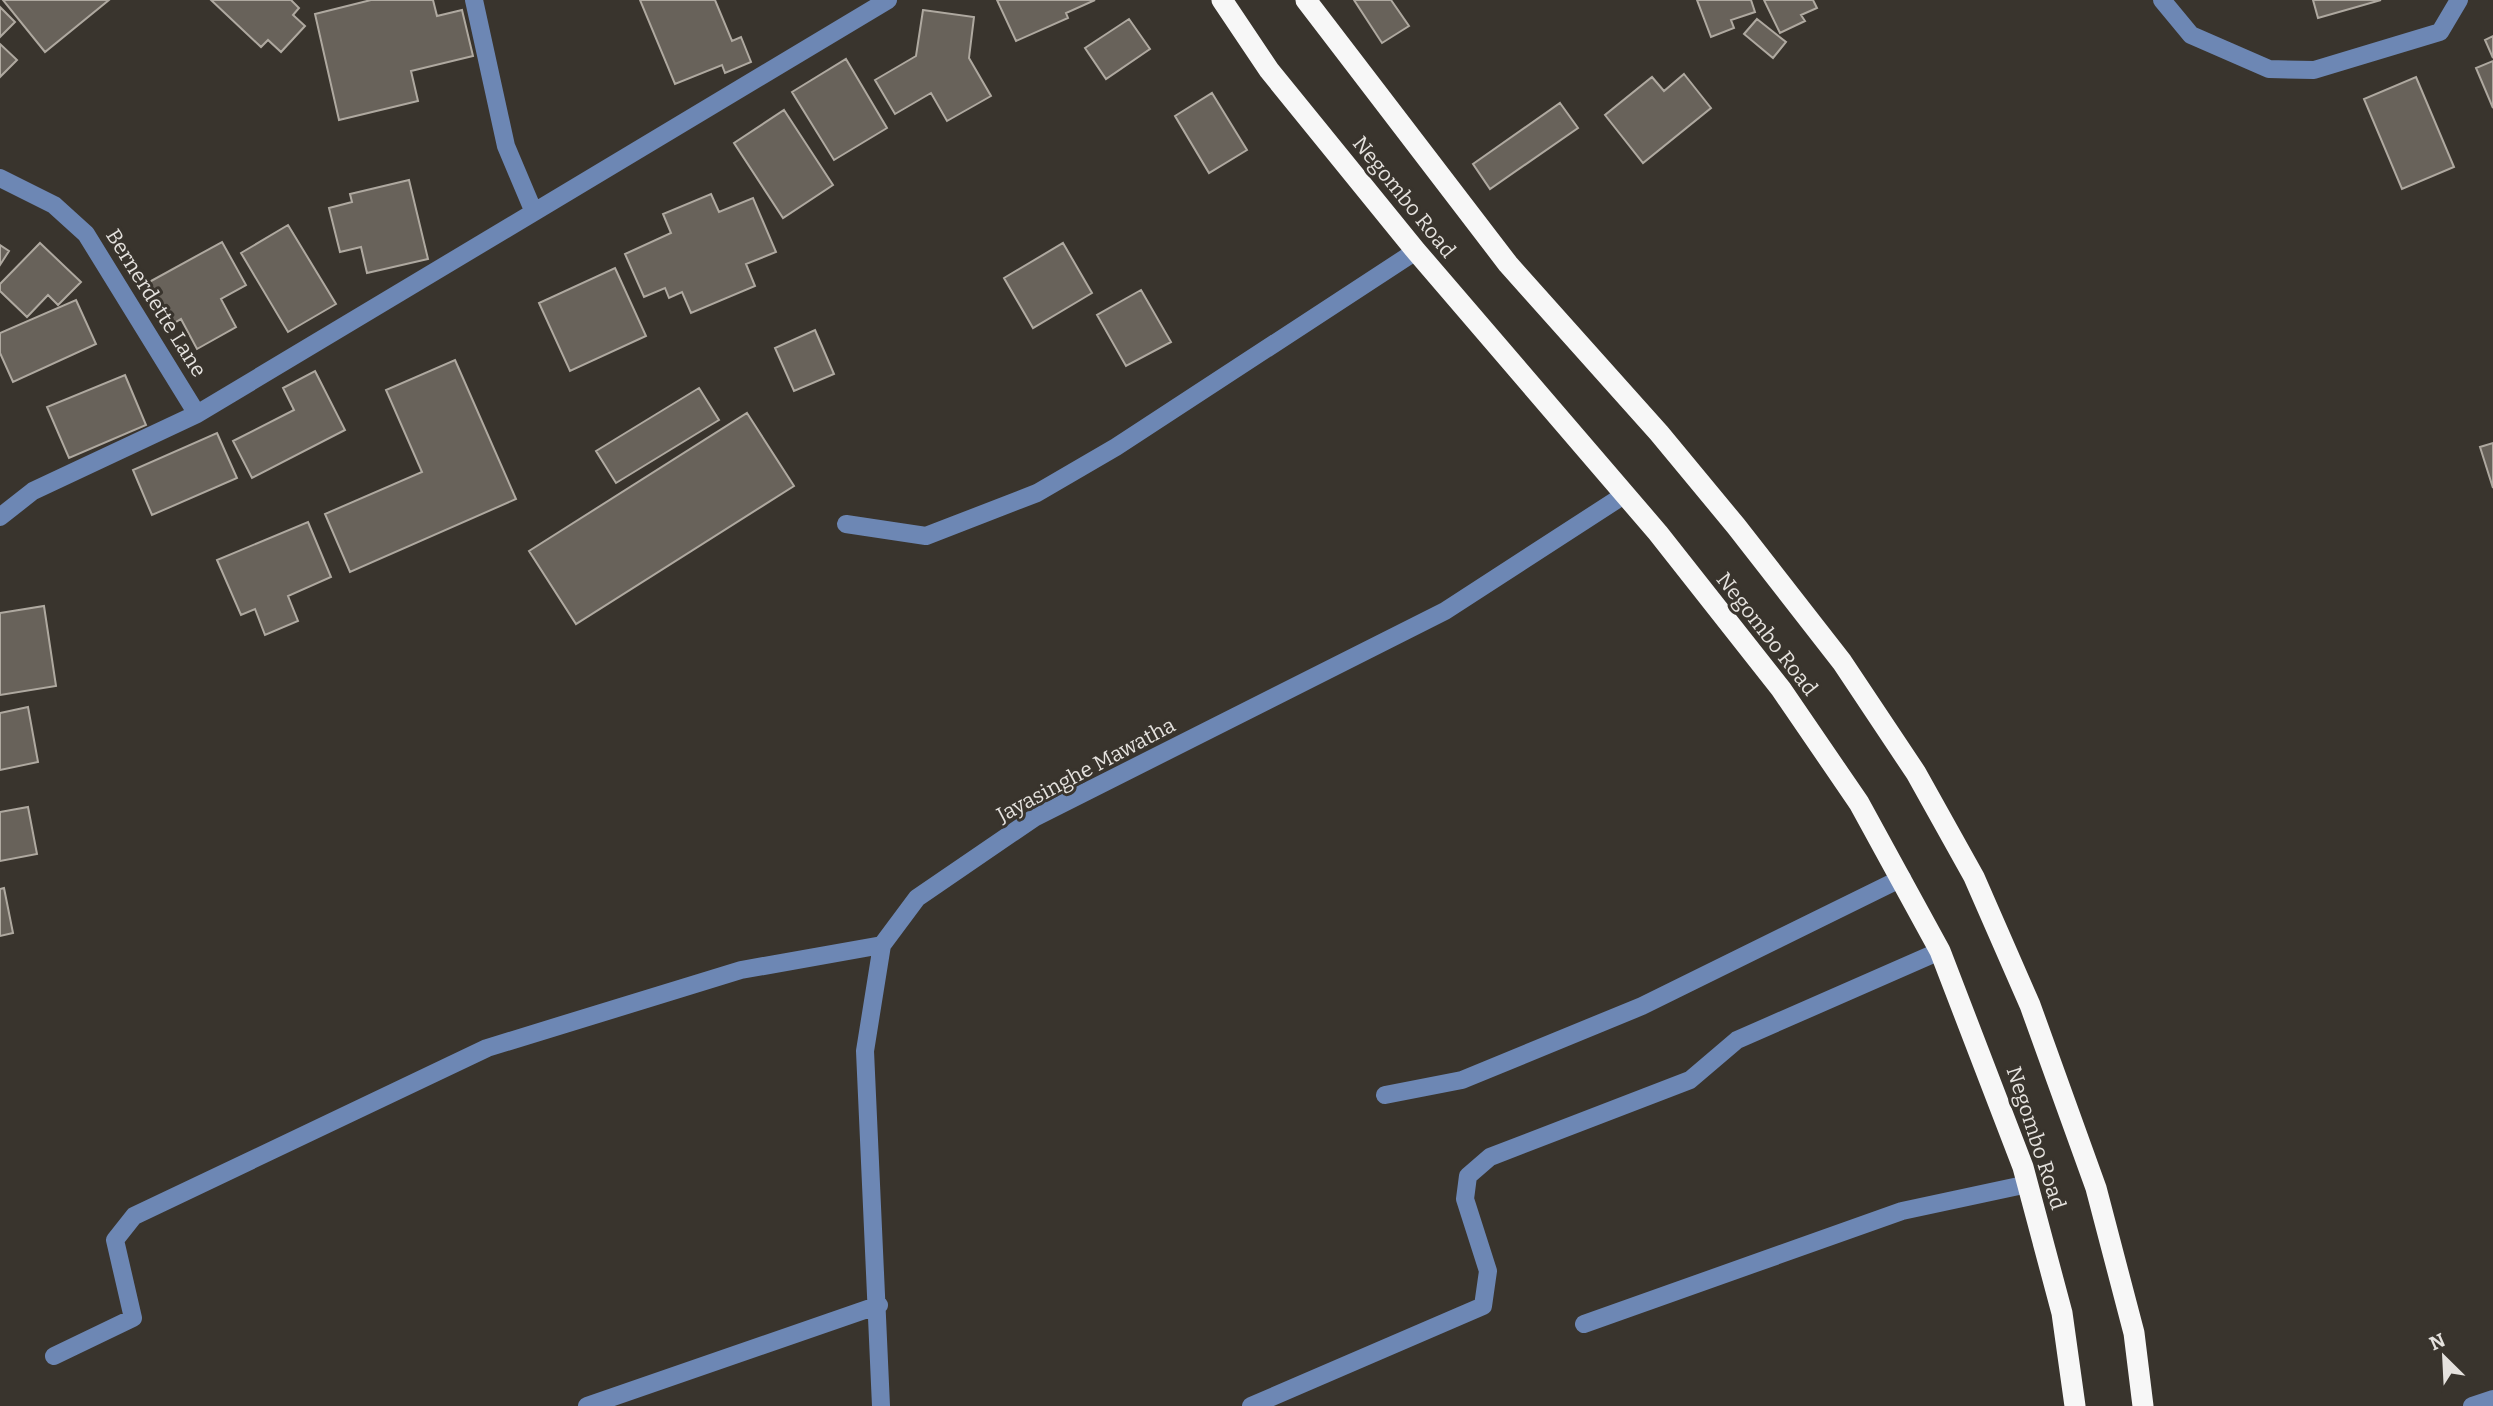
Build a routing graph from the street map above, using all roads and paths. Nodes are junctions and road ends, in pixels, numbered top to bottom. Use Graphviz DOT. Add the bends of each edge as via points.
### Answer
graph roads {
  1 [pos="474,0"];
  2 [pos="888,0"];
  3 [pos="1222,0"];
  4 [pos="1306,0"];
  5 [pos="2162,0"];
  6 [pos="2459,0"];
  7 [pos="0,178"];
  8 [pos="533,210"];
  9 [pos="1416,251"];
  10 [pos="197,414"];
  11 [pos="1624,495"];
  12 [pos="0,517"];
  13 [pos="846,524"];
  14 [pos="1902,878"];
  15 [pos="882,945"];
  16 [pos="1940,951"];
  17 [pos="1385,1096"];
  18 [pos="2028,1184"];
  19 [pos="879,1305"];
  20 [pos="1584,1324"];
  21 [pos="54,1356"];
  22 [pos="2493,1399"];
  23 [pos="587,1406"];
  24 [pos="881,1406"];
  25 [pos="1251,1406"];
  26 [pos="2075,1406"];
  27 [pos="2143,1406"];
  28 [pos="2472,1406"];
  1 -- 8 [label="street" via="506,146"];
  2 -- 8 [label="street"];
  3 -- 9 [label="highway, Negombo Road" via="1269,71"];
  4 -- 27 [label="highway, Negombo Road" via="1508,264 1736,526 1842,663 1916,773 1973,877 2030,1005 2096,1188 2134,1333"];
  5 -- 6 [label="street" via="2191,35 2269,69 2314,70 2440,32"];
  7 -- 10 [label="street, Bernerdette Lane" via="54,205 86,234"];
  8 -- 10 [label="street"];
  9 -- 11 [label="highway, Negombo Road"];
  9 -- 13 [label="street" via="1116,447 1037,493 926,536"];
  10 -- 12 [label="street" via="33,491"];
  11 -- 14 [label="highway, Negombo Road" via="1781,689 1859,803"];
  11 -- 15 [label="street, Jayasinghe Mawatha" via="1445,611 1034,818 917,898"];
  14 -- 16 [label="highway, Negombo Road"];
  14 -- 17 [label="street" via="1642,1006 1462,1080"];
  15 -- 19 [label="street, Jayasinghe Mawatha" via="865,1051"];
  15 -- 21 [label="street" via="741,970 487,1048 134,1216 115,1240 133,1318"];
  16 -- 18 [label="highway, Negombo Road"];
  16 -- 25 [label="street" via="1737,1040 1690,1080 1490,1157 1468,1176 1465,1199 1488,1271 1483,1306"];
  18 -- 20 [label="street" via="1902,1210"];
  18 -- 26 [label="highway, Negombo Road" via="2062,1312"];
  19 -- 23 [label="street"];
  19 -- 24 [label="street, Jayasinghe Mawatha"];
  22 -- 28 [label="street"];
}
